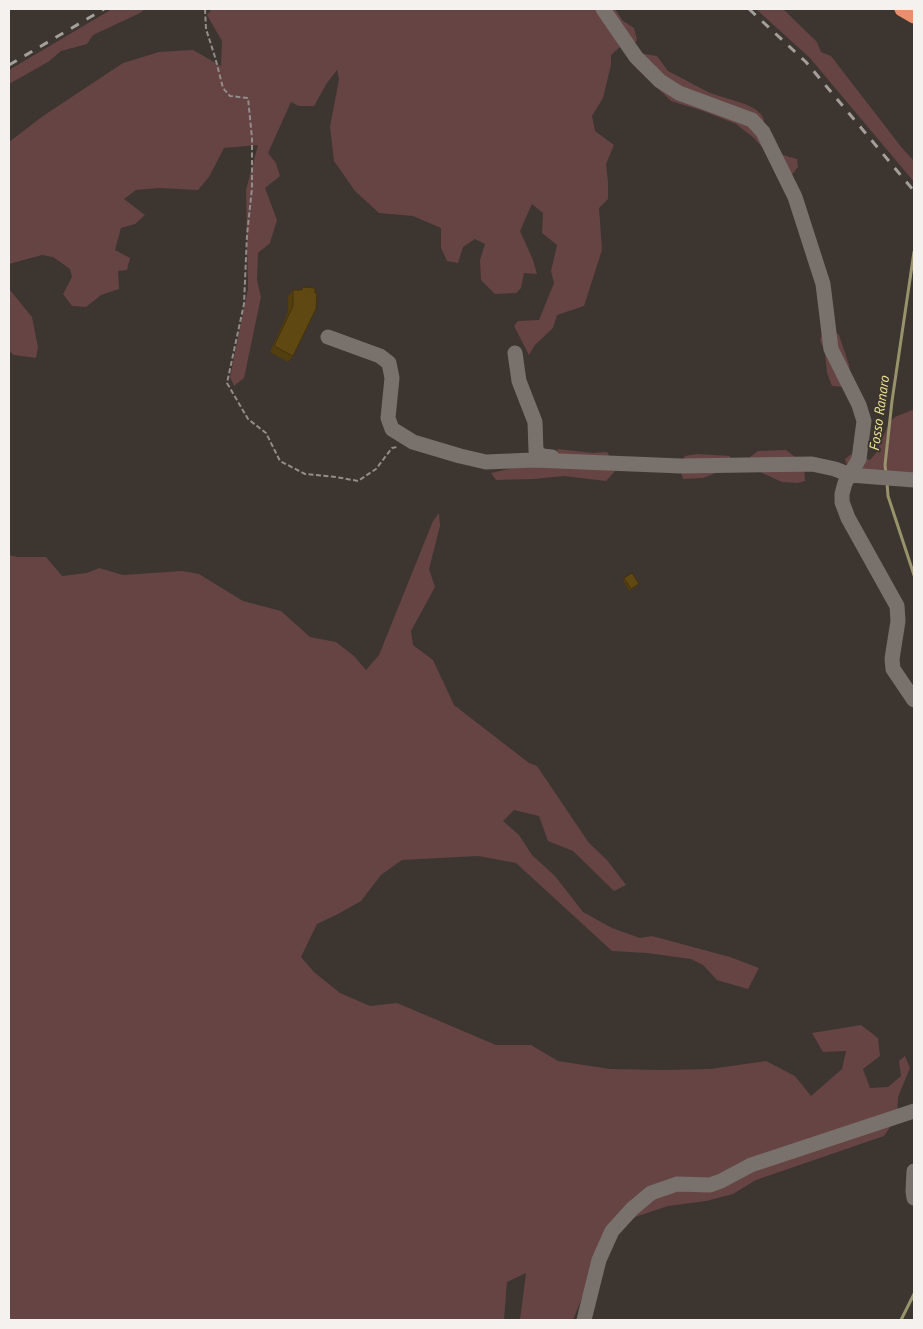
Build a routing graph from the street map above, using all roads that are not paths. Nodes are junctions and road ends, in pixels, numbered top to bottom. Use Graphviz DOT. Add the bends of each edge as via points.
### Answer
graph roads {
  1 [pos="603,9"];
  2 [pos="902,9"];
  3 [pos="914,16"];
  4 [pos="328,337"];
  5 [pos="515,353"];
  6 [pos="572,462"];
  7 [pos="850,475"];
  8 [pos="914,480"];
  9 [pos="914,700"];
  10 [pos="914,1111"];
  11 [pos="914,1171"];
  12 [pos="914,1198"];
  13 [pos="584,1320"];
  1 -- 7 [label="street" via="636,57 660,80 679,93 752,120 763,132 795,197 823,284 831,349 864,421 859,459"];
  2 -- 3 [label="highway"];
  4 -- 6 [label="street" via="380,356 389,363 392,378 389,425 400,436 486,462"];
  5 -- 6 [label="street" via="520,381 535,422 536,452 542,456 568,458"];
  6 -- 7 [label="street" via="681,466 812,464"];
  7 -- 8 [label="street"];
  7 -- 9 [label="street" via="843,488 842,502 897,606 893,668"];
  10 -- 13 [label="street" via="751,1165 710,1185 677,1184 651,1193 612,1231 599,1260"];
  11 -- 12 [label="street"];
}
